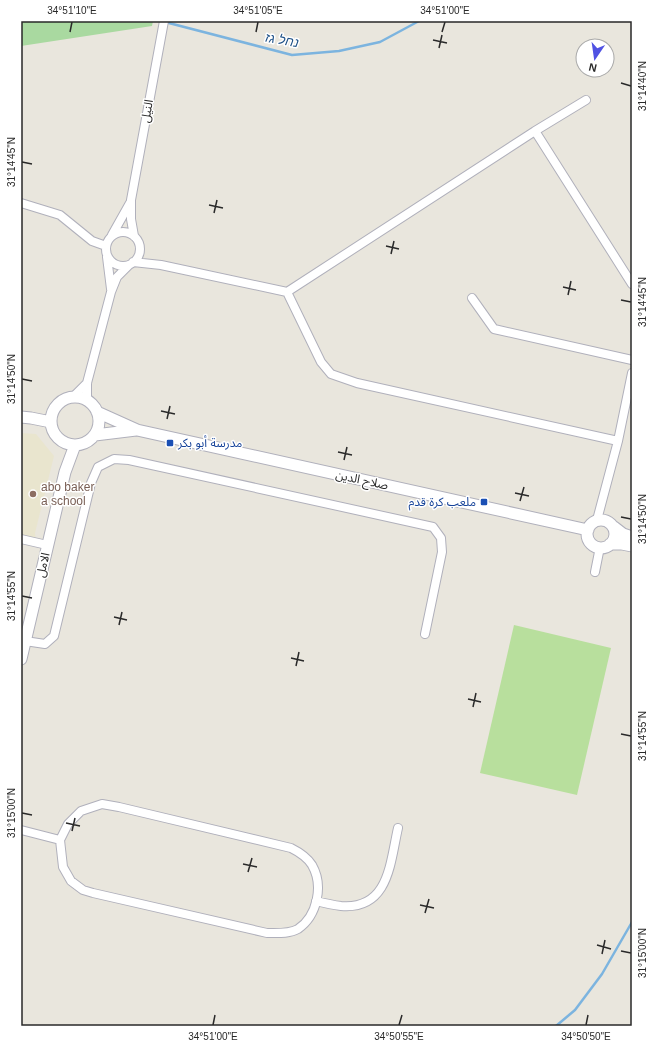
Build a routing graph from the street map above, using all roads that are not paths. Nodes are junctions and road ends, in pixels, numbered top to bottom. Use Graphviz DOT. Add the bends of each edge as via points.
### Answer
graph roads {
  1 [pos="164,21"];
  2 [pos="586,100"];
  3 [pos="535,131"];
  4 [pos="131,200"];
  5 [pos="21,203"];
  6 [pos="112,235"];
  7 [pos="134,236"];
  8 [pos="140,246"];
  9 [pos="106,250"];
  10 [pos="131,264"];
  11 [pos="161,266"];
  12 [pos="632,284"];
  13 [pos="111,292"];
  14 [pos="287,292"];
  15 [pos="472,298"];
  16 [pos="632,360"];
  17 [pos="632,374"];
  18 [pos="86,383"];
  19 [pos="72,397"];
  20 [pos="87,400"];
  21 [pos="55,409"];
  22 [pos="98,412"];
  23 [pos="26,417"];
  24 [pos="51,422"];
  25 [pos="137,430"];
  26 [pos="95,435"];
  27 [pos="61,441"];
  28 [pos="618,441"];
  29 [pos="75,445"];
  30 [pos="65,472"];
  31 [pos="597,520"];
  32 [pos="614,527"];
  33 [pos="588,530"];
  34 [pos="632,537"];
  35 [pos="21,539"];
  36 [pos="47,545"];
  37 [pos="605,546"];
  38 [pos="632,546"];
  39 [pos="595,572"];
  40 [pos="425,634"];
  41 [pos="25,641"];
  42 [pos="21,659"];
  43 [pos="398,828"];
  44 [pos="21,830"];
  45 [pos="60,840"];
  46 [pos="316,901"];
  1 -- 4 [label="street, النيل"];
  2 -- 3 [label="street"];
  3 -- 12 [label="street"];
  3 -- 14 [label="street"];
  4 -- 6 [label="street"];
  4 -- 7 [label="street"];
  5 -- 9 [label="street" via="60,215"];
  6 -- 7 [label="street" via="123,231"];
  6 -- 9 [label="street" via="108,239"];
  7 -- 8 [label="street"];
  8 -- 10 [label="street" via="140,252"];
  8 -- 11 [label="street" via="147,258"];
  9 -- 10 [label="street" via="109,259 118,265"];
  9 -- 13 [label="street"];
  10 -- 11 [label="street"];
  10 -- 13 [label="street" via="117,277"];
  11 -- 14 [label="street"];
  13 -- 18 [label="street"];
  14 -- 28 [label="street" via="321,362 331,374 357,383"];
  15 -- 16 [label="street" via="494,329"];
  17 -- 28 [label="street"];
  18 -- 19 [label="street"];
  18 -- 20 [label="street"];
  19 -- 20 [label="main road"];
  19 -- 21 [label="main road" via="59,403"];
  20 -- 22 [label="main road"];
  21 -- 23 [label="main road"];
  21 -- 24 [label="main road"];
  22 -- 25 [label="main road, صلاح الدين"];
  22 -- 26 [label="main road" via="98,428"];
  23 -- 24 [label="main road"];
  24 -- 27 [label="main road"];
  25 -- 26 [label="main road, صلاح الدين"];
  25 -- 33 [label="main road, صلاح الدين"];
  26 -- 29 [label="main road" via="82,444"];
  27 -- 29 [label="main road"];
  27 -- 30 [label="main road, الامل"];
  28 -- 31 [label="street"];
  29 -- 30 [label="main road, الامل"];
  30 -- 36 [label="main road, الامل"];
  31 -- 32 [label="main road" via="607,521"];
  31 -- 33 [label="main road"];
  32 -- 34 [label="main road"];
  32 -- 37 [label="main road" via="615,536"];
  33 -- 37 [label="main road" via="590,542"];
  35 -- 36 [label="street"];
  36 -- 41 [label="main road, الامل"];
  37 -- 38 [label="main road"];
  37 -- 39 [label="street"];
  40 -- 41 [label="street" via="442,552 441,538 434,527 129,460 114,459 98,467 91,483 54,636 45,644"];
  41 -- 42 [label="main road, الامل"];
  43 -- 46 [label="street" via="388,876 376,895 367,902 354,905 342,906"];
  44 -- 45 [label="street"];
  45 -- 46 [label="street" via="63,867 71,880 83,890 93,893 267,933 284,934 297,929 309,918"];
  45 -- 46 [label="street" via="68,824 81,810 102,804 217,830 291,848 303,854 312,865 318,879"];
}
